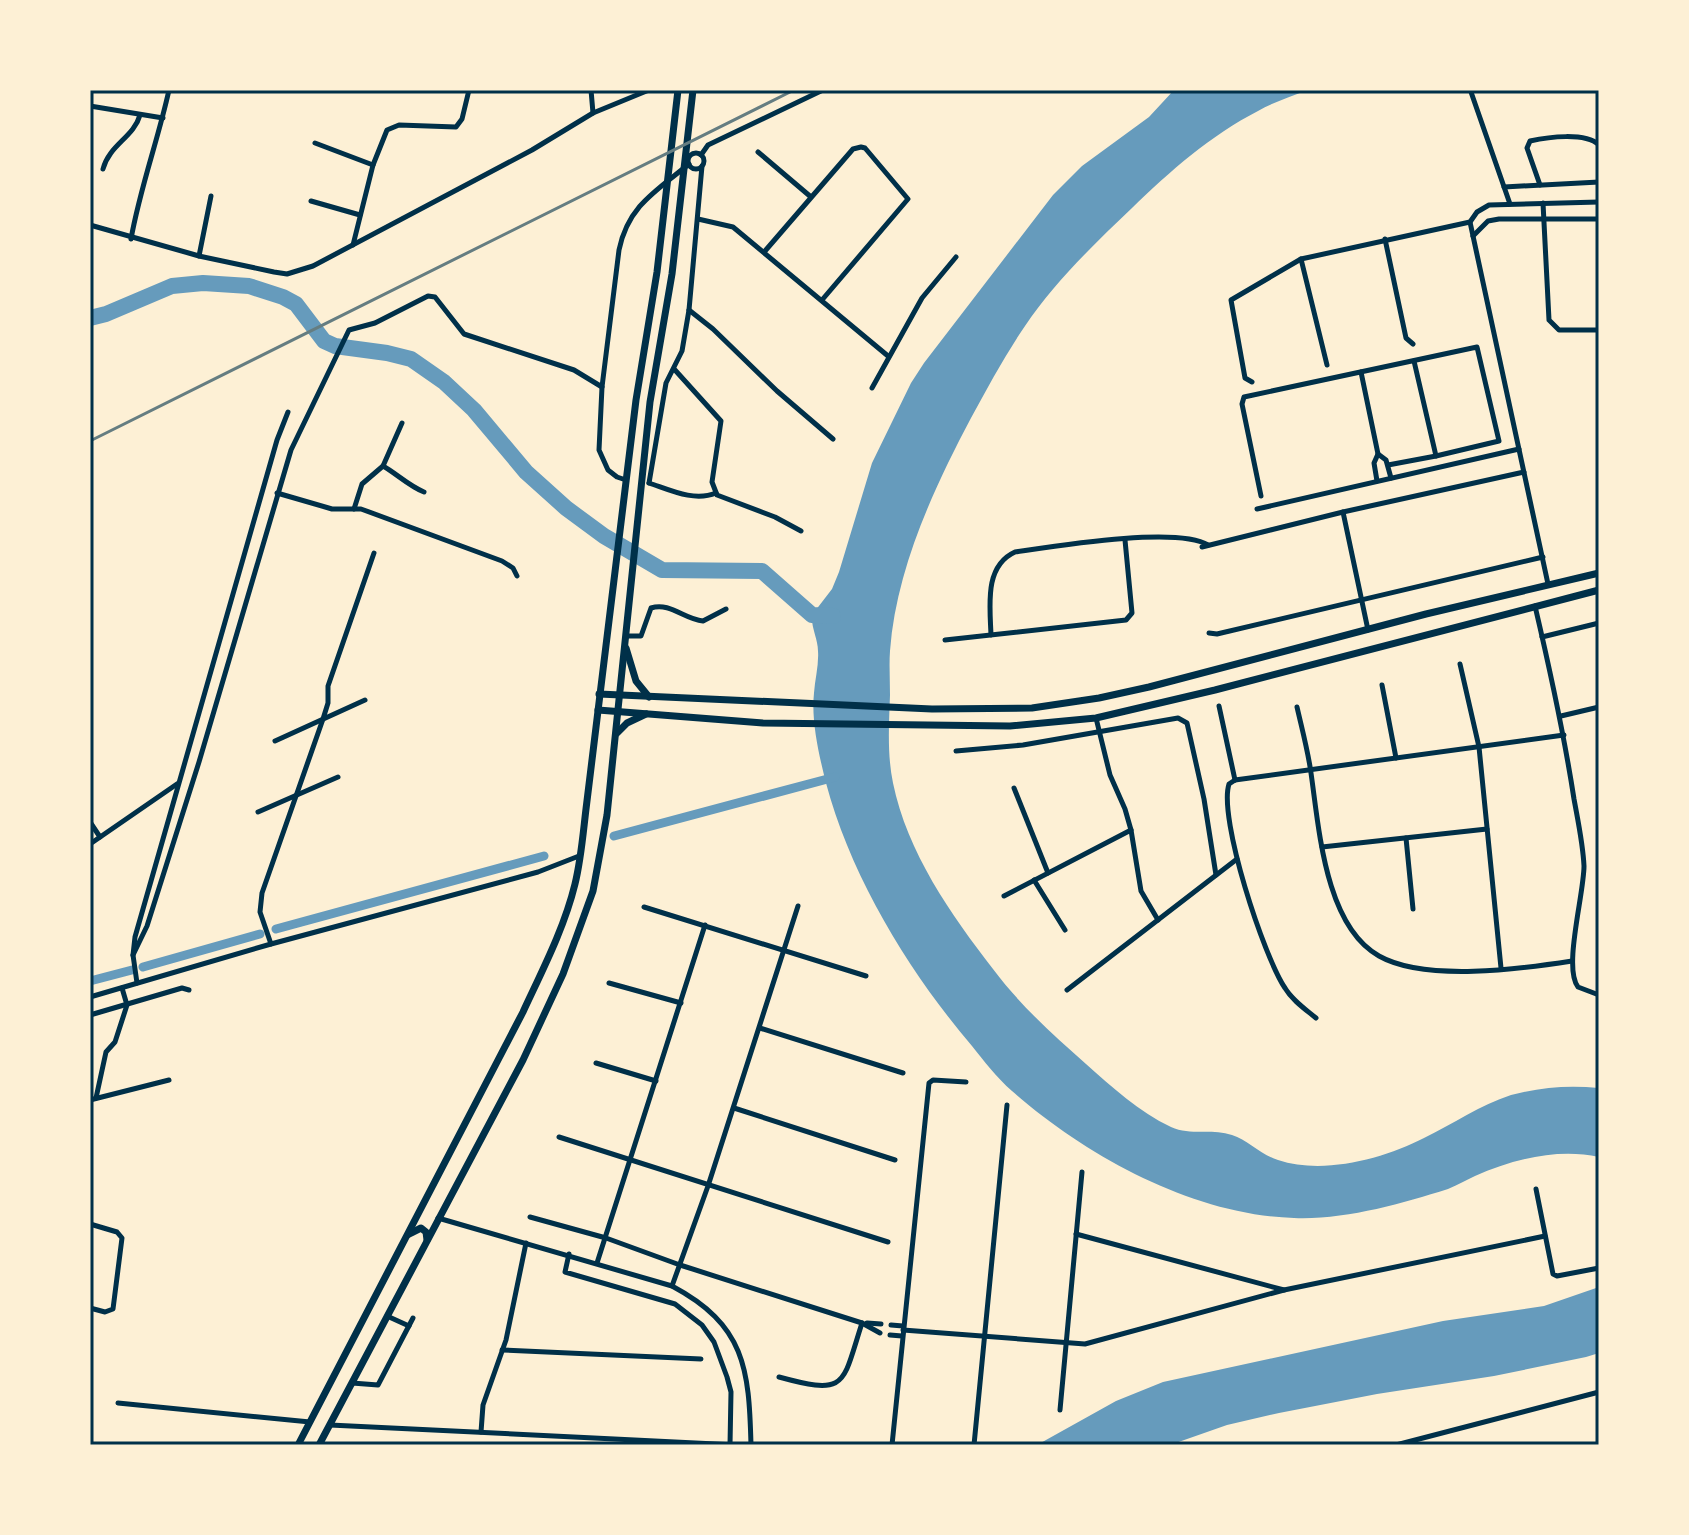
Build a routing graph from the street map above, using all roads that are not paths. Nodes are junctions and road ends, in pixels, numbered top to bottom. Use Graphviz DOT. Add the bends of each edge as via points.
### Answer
graph roads {
  1 [pos="169,90"];
  2 [pos="472,90"];
  3 [pos="591,90"];
  4 [pos="649,90"];
  5 [pos="678,90"];
  6 [pos="693,90"];
  7 [pos="823,90"];
  8 [pos="1471,92"];
  9 [pos="90,106"];
  10 [pos="593,113"];
  11 [pos="140,115"];
  12 [pos="163,118"];
  13 [pos="315,143"];
  14 [pos="1599,145"];
  15 [pos="758,152"];
  16 [pos="701,155"];
  17 [pos="689,164"];
  18 [pos="373,165"];
  19 [pos="702,166"];
  20 [pos="103,169"];
  21 [pos="1599,182"];
  22 [pos="1540,185"];
  23 [pos="1504,187"];
  24 [pos="211,196"];
  25 [pos="811,197"];
  26 [pos="311,201"];
  27 [pos="1599,202"];
  28 [pos="1543,203"];
  29 [pos="1510,204"];
  30 [pos="360,215"];
  31 [pos="698,219"];
  32 [pos="1543,219"];
  33 [pos="1599,219"];
  34 [pos="1470,222"];
  35 [pos="90,225"];
  36 [pos="1473,236"];
  37 [pos="131,239"];
  38 [pos="1385,239"];
  39 [pos="353,245"];
  40 [pos="765,251"];
  41 [pos="199,256"];
  42 [pos="956,257"];
  43 [pos="1301,259"];
  44 [pos="822,300"];
  45 [pos="689,310"];
  46 [pos="1599,330"];
  47 [pos="1413,344"];
  48 [pos="888,356"];
  49 [pos="1414,361"];
  50 [pos="1327,365"];
  51 [pos="675,370"];
  52 [pos="1361,372"];
  53 [pos="1252,382"];
  54 [pos="602,387"];
  55 [pos="872,388"];
  56 [pos="288,412"];
  57 [pos="402,423"];
  58 [pos="833,439"];
  59 [pos="1519,449"];
  60 [pos="1378,454"];
  61 [pos="1436,456"];
  62 [pos="1388,465"];
  63 [pos="383,466"];
  64 [pos="1524,472"];
  65 [pos="1391,478"];
  66 [pos="627,480"];
  67 [pos="1377,481"];
  68 [pos="645,485"];
  69 [pos="424,492"];
  70 [pos="277,493"];
  71 [pos="716,493"];
  72 [pos="1261,496"];
  73 [pos="354,509"];
  74 [pos="1257,509"];
  75 [pos="1343,512"];
  76 [pos="801,531"];
  77 [pos="1125,540"];
  78 [pos="374,553"];
  79 [pos="1543,557"];
  80 [pos="1599,573"];
  81 [pos="517,576"];
  82 [pos="1548,584"];
  83 [pos="1599,590"];
  84 [pos="1362,599"];
  85 [pos="1535,605"];
  86 [pos="726,609"];
  87 [pos="1599,623"];
  88 [pos="1368,630"];
  89 [pos="1209,633"];
  90 [pos="991,635"];
  91 [pos="626,636"];
  92 [pos="1542,637"];
  93 [pos="945,640"];
  94 [pos="625,646"];
  95 [pos="1460,664"];
  96 [pos="1211,672"];
  97 [pos="1382,685"];
  98 [pos="1215,690"];
  99 [pos="599,694"];
  100 [pos="620,695"];
  101 [pos="650,697"];
  102 [pos="365,700"];
  103 [pos="1219,706"];
  104 [pos="1297,707"];
  105 [pos="1599,707"];
  106 [pos="598,710"];
  107 [pos="618,711"];
  108 [pos="648,713"];
  109 [pos="1561,716"];
  110 [pos="1096,718"];
  111 [pos="323,719"];
  112 [pos="1099,733"];
  113 [pos="616,734"];
  114 [pos="1564,735"];
  115 [pos="275,741"];
  116 [pos="1479,747"];
  117 [pos="956,751"];
  118 [pos="1396,758"];
  119 [pos="1310,770"];
  120 [pos="338,777"];
  121 [pos="1235,780"];
  122 [pos="178,783"];
  123 [pos="1014,788"];
  124 [pos="295,796"];
  125 [pos="258,812"];
  126 [pos="90,822"];
  127 [pos="1487,829"];
  128 [pos="1131,830"];
  129 [pos="100,837"];
  130 [pos="1406,838"];
  131 [pos="90,844"];
  132 [pos="1322,847"];
  133 [pos="579,856"];
  134 [pos="1237,859"];
  135 [pos="1048,873"];
  136 [pos="1216,875"];
  137 [pos="1034,880"];
  138 [pos="1004,896"];
  139 [pos="798,906"];
  140 [pos="644,907"];
  141 [pos="1413,909"];
  142 [pos="1158,920"];
  143 [pos="705,925"];
  144 [pos="1065,930"];
  145 [pos="271,944"];
  146 [pos="786,949"];
  147 [pos="133,955"];
  148 [pos="1572,961"];
  149 [pos="1501,968"];
  150 [pos="866,976"];
  151 [pos="137,983"];
  152 [pos="609,983"];
  153 [pos="122,988"];
  154 [pos="189,990"];
  155 [pos="1067,990"];
  156 [pos="1599,995"];
  157 [pos="90,997"];
  158 [pos="681,1003"];
  159 [pos="127,1005"];
  160 [pos="90,1015"];
  161 [pos="1316,1018"];
  162 [pos="760,1028"];
  163 [pos="596,1063"];
  164 [pos="903,1073"];
  165 [pos="169,1080"];
  166 [pos="656,1081"];
  167 [pos="966,1082"];
  168 [pos="93,1099"];
  169 [pos="1007,1105"];
  170 [pos="734,1108"];
  171 [pos="559,1137"];
  172 [pos="631,1160"];
  173 [pos="895,1160"];
  174 [pos="1082,1172"];
  175 [pos="708,1186"];
  176 [pos="1536,1189"];
  177 [pos="530,1217"];
  178 [pos="438,1218"];
  179 [pos="90,1224"];
  180 [pos="1076,1234"];
  181 [pos="407,1235"];
  182 [pos="1545,1236"];
  183 [pos="606,1238"];
  184 [pos="427,1240"];
  185 [pos="888,1242"];
  186 [pos="526,1243"];
  187 [pos="569,1254"];
  188 [pos="597,1263"];
  189 [pos="680,1265"];
  190 [pos="1599,1268"];
  191 [pos="672,1286"];
  192 [pos="1284,1290"];
  193 [pos="90,1308"];
  194 [pos="387,1316"];
  195 [pos="413,1318"];
  196 [pos="862,1323"];
  197 [pos="881,1324"];
  198 [pos="891,1325"];
  199 [pos="409,1326"];
  200 [pos="903,1331"];
  201 [pos="880,1333"];
  202 [pos="890,1335"];
  203 [pos="984,1338"];
  204 [pos="1067,1344"];
  205 [pos="502,1350"];
  206 [pos="701,1359"];
  207 [pos="779,1377"];
  208 [pos="352,1383"];
  209 [pos="1599,1392"];
  210 [pos="118,1403"];
  211 [pos="1060,1410"];
  212 [pos="310,1422"];
  213 [pos="330,1425"];
  214 [pos="481,1432"];
  215 [pos="298,1445"];
  216 [pos="319,1445"];
  217 [pos="730,1445"];
  218 [pos="736,1445"];
  219 [pos="751,1445"];
  220 [pos="892,1445"];
  221 [pos="974,1445"];
  222 [pos="1396,1445"];
  1 -- 12 [label="street"];
  2 -- 18 [label="street" via="456,127 399,125 387,130"];
  3 -- 10 [label="street"];
  4 -- 10 [label="street"];
  5 -- 66 [label="main road"];
  6 -- 68 [label="main road" via="672,274 650,402"];
  7 -- 16 [label="street" via="708,145"];
  8 -- 23 [label="street"];
  9 -- 11 [label="street"];
  10 -- 39 [label="street"];
  11 -- 12 [label="street"];
  11 -- 20 [label="street" via="111,150"];
  12 -- 37 [label="street"];
  13 -- 18 [label="street"];
  14 -- 22 [label="street" via="1584,138 1530,141 1527,148"];
  15 -- 25 [label="street"];
  16 -- 17 [label="street" via="690,156"];
  16 -- 19 [label="street"];
  17 -- 19 [label="street"];
  17 -- 54 [label="street" via="643,201 623,231"];
  18 -- 30 [label="street"];
  19 -- 31 [label="street"];
  21 -- 22 [label="street"];
  22 -- 23 [label="street"];
  23 -- 29 [label="street"];
  24 -- 41 [label="street"];
  25 -- 40 [label="street"];
  25 -- 44 [label="street" via="853,149 861,147 908,199"];
  26 -- 30 [label="street"];
  27 -- 28 [label="street"];
  28 -- 29 [label="street"];
  28 -- 32 [label="street"];
  29 -- 34 [label="street" via="1486,206"];
  30 -- 39 [label="street"];
  31 -- 40 [label="street" via="733,227"];
  31 -- 45 [label="street"];
  32 -- 33 [label="street"];
  32 -- 36 [label="street" via="1488,221"];
  32 -- 46 [label="street" via="1552,324 1559,330"];
  34 -- 36 [label="street"];
  34 -- 38 [label="street"];
  35 -- 37 [label="street"];
  36 -- 59 [label="street"];
  37 -- 41 [label="street"];
  38 -- 43 [label="street"];
  38 -- 47 [label="street" via="1406,338"];
  39 -- 41 [label="street" via="287,274"];
  40 -- 44 [label="street"];
  42 -- 48 [label="street" via="922,298"];
  43 -- 50 [label="street"];
  43 -- 53 [label="street" via="1231,300 1245,378"];
  44 -- 48 [label="street"];
  45 -- 51 [label="street"];
  45 -- 58 [label="street"];
  48 -- 55 [label="street"];
  49 -- 52 [label="street"];
  49 -- 61 [label="street"];
  49 -- 61 [label="street" via="1477,347 1496,428 1499,441"];
  51 -- 68 [label="street" via="664,389"];
  51 -- 71 [label="street" via="721,421 712,482"];
  52 -- 60 [label="street"];
  52 -- 72 [label="street" via="1244,397"];
  54 -- 66 [label="street" via="599,450 608,470"];
  54 -- 70 [label="street" via="574,370 461,332 435,297 428,296 348,334 291,450"];
  56 -- 122 [label="street"];
  57 -- 63 [label="street"];
  59 -- 64 [label="street"];
  59 -- 65 [label="street"];
  60 -- 62 [label="street"];
  60 -- 67 [label="street"];
  61 -- 62 [label="street"];
  62 -- 65 [label="street"];
  63 -- 69 [label="street"];
  63 -- 73 [label="street" via="365,480"];
  64 -- 75 [label="street"];
  64 -- 79 [label="street"];
  65 -- 67 [label="street"];
  66 -- 99 [label="main road"];
  67 -- 74 [label="street"];
  68 -- 71 [label="street" via="692,496"];
  68 -- 91 [label="main road"];
  70 -- 73 [label="street" via="332,509"];
  70 -- 147 [label="street" via="194,777"];
  71 -- 76 [label="street"];
  73 -- 81 [label="street" via="502,561"];
  75 -- 77 [label="street" via="1205,546 1200,540 1160,535"];
  75 -- 84 [label="street"];
  77 -- 90 [label="street" via="1007,556 991,589"];
  77 -- 90 [label="street" via="1131,618"];
  78 -- 111 [label="street" via="328,686"];
  79 -- 82 [label="street"];
  79 -- 84 [label="street"];
  80 -- 82 [label="main road"];
  82 -- 88 [label="main road"];
  83 -- 85 [label="main road"];
  84 -- 88 [label="street"];
  84 -- 89 [label="street"];
  85 -- 92 [label="street"];
  85 -- 98 [label="main road"];
  86 -- 91 [label="street" via="703,621 655,606 641,636"];
  87 -- 92 [label="street"];
  88 -- 96 [label="main road"];
  90 -- 93 [label="street"];
  91 -- 94 [label="main road"];
  92 -- 109 [label="street"];
  94 -- 100 [label="main road"];
  94 -- 101 [label="main road" via="636,681"];
  95 -- 116 [label="street"];
  96 -- 98 [label="main road"];
  96 -- 101 [label="main road" via="1062,704 994,710"];
  97 -- 118 [label="street"];
  98 -- 110 [label="main road"];
  99 -- 100 [label="main road"];
  99 -- 106 [label="main road"];
  100 -- 101 [label="main road"];
  100 -- 107 [label="main road"];
  102 -- 111 [label="street"];
  103 -- 121 [label="street"];
  104 -- 119 [label="street"];
  105 -- 109 [label="street"];
  106 -- 107 [label="main road"];
  106 -- 133 [label="main road"];
  107 -- 108 [label="main road"];
  107 -- 113 [label="main road"];
  108 -- 110 [label="main road" via="763,723 956,726"];
  108 -- 113 [label="main road"];
  109 -- 114 [label="street"];
  110 -- 112 [label="street"];
  111 -- 115 [label="street"];
  111 -- 124 [label="street"];
  112 -- 117 [label="street"];
  112 -- 128 [label="street"];
  112 -- 136 [label="street" via="1178,718 1187,723"];
  113 -- 178 [label="main road" via="593,891 563,974"];
  114 -- 116 [label="street"];
  114 -- 148 [label="street" via="1584,866"];
  116 -- 118 [label="street"];
  116 -- 127 [label="street"];
  118 -- 119 [label="street"];
  119 -- 121 [label="street"];
  119 -- 132 [label="street"];
  120 -- 124 [label="street"];
  121 -- 134 [label="street" via="1226,794"];
  122 -- 129 [label="street"];
  122 -- 147 [label="street"];
  123 -- 135 [label="street"];
  124 -- 125 [label="street"];
  124 -- 145 [label="street" via="260,902"];
  126 -- 129 [label="street"];
  127 -- 130 [label="street"];
  127 -- 149 [label="street"];
  128 -- 135 [label="street"];
  128 -- 142 [label="street" via="1141,891"];
  129 -- 131 [label="street"];
  130 -- 132 [label="street"];
  130 -- 141 [label="street"];
  132 -- 149 [label="street" via="1348,926 1378,956 1432,970"];
  133 -- 145 [label="street" via="538,872"];
  133 -- 181 [label="main road" via="554,946"];
  134 -- 136 [label="street"];
  134 -- 161 [label="street" via="1271,963 1291,996"];
  135 -- 137 [label="street"];
  136 -- 142 [label="street"];
  137 -- 138 [label="street"];
  137 -- 144 [label="street"];
  139 -- 146 [label="street"];
  140 -- 143 [label="street"];
  142 -- 155 [label="street"];
  143 -- 146 [label="street"];
  143 -- 158 [label="street"];
  145 -- 151 [label="street"];
  146 -- 150 [label="street"];
  146 -- 162 [label="street"];
  147 -- 151 [label="street"];
  148 -- 149 [label="street"];
  148 -- 156 [label="street" via="1578,987"];
  151 -- 153 [label="street"];
  152 -- 158 [label="street"];
  153 -- 157 [label="street"];
  153 -- 159 [label="street"];
  154 -- 159 [label="street"];
  158 -- 166 [label="street"];
  159 -- 160 [label="street"];
  159 -- 168 [label="street"];
  162 -- 164 [label="street"];
  162 -- 170 [label="street"];
  163 -- 166 [label="street"];
  165 -- 168 [label="street"];
  166 -- 172 [label="street"];
  167 -- 200 [label="street" via="929,1083"];
  169 -- 203 [label="street"];
  170 -- 173 [label="street"];
  170 -- 175 [label="street"];
  171 -- 172 [label="street"];
  172 -- 175 [label="street"];
  172 -- 183 [label="street"];
  174 -- 180 [label="street"];
  175 -- 185 [label="street"];
  175 -- 189 [label="street"];
  176 -- 182 [label="street"];
  177 -- 183 [label="street"];
  178 -- 184 [label="main road"];
  178 -- 186 [label="street"];
  179 -- 193 [label="street" via="122,1238 113,1309"];
  180 -- 192 [label="street"];
  180 -- 204 [label="street"];
  181 -- 184 [label="main road" via="421,1228"];
  181 -- 212 [label="main road"];
  182 -- 190 [label="street" via="1554,1275"];
  182 -- 192 [label="street"];
  183 -- 188 [label="street"];
  183 -- 189 [label="street"];
  184 -- 194 [label="main road"];
  186 -- 187 [label="street"];
  186 -- 205 [label="street"];
  187 -- 188 [label="street"];
  187 -- 217 [label="street" via="565,1272 675,1304 702,1325 718,1350 731,1392"];
  188 -- 191 [label="street"];
  189 -- 191 [label="street"];
  189 -- 196 [label="street"];
  191 -- 219 [label="street" via="713,1313 733,1339 745,1370"];
  192 -- 204 [label="street" via="1085,1344"];
  194 -- 199 [label="street"];
  194 -- 208 [label="main road"];
  195 -- 199 [label="street"];
  196 -- 197 [label="street"];
  196 -- 201 [label="street"];
  196 -- 207 [label="street" via="849,1364 834,1385"];
  198 -- 200 [label="street"];
  199 -- 208 [label="street" via="378,1385"];
  200 -- 202 [label="street"];
  200 -- 203 [label="street"];
  200 -- 220 [label="street"];
  203 -- 204 [label="street"];
  203 -- 221 [label="street"];
  204 -- 211 [label="street"];
  205 -- 206 [label="street"];
  205 -- 214 [label="street" via="487,1390"];
  208 -- 213 [label="main road"];
  209 -- 222 [label="street"];
  210 -- 212 [label="street"];
  212 -- 215 [label="main road"];
  213 -- 214 [label="street"];
  213 -- 216 [label="main road"];
  214 -- 217 [label="street"];
  217 -- 218 [label="street"];
}
